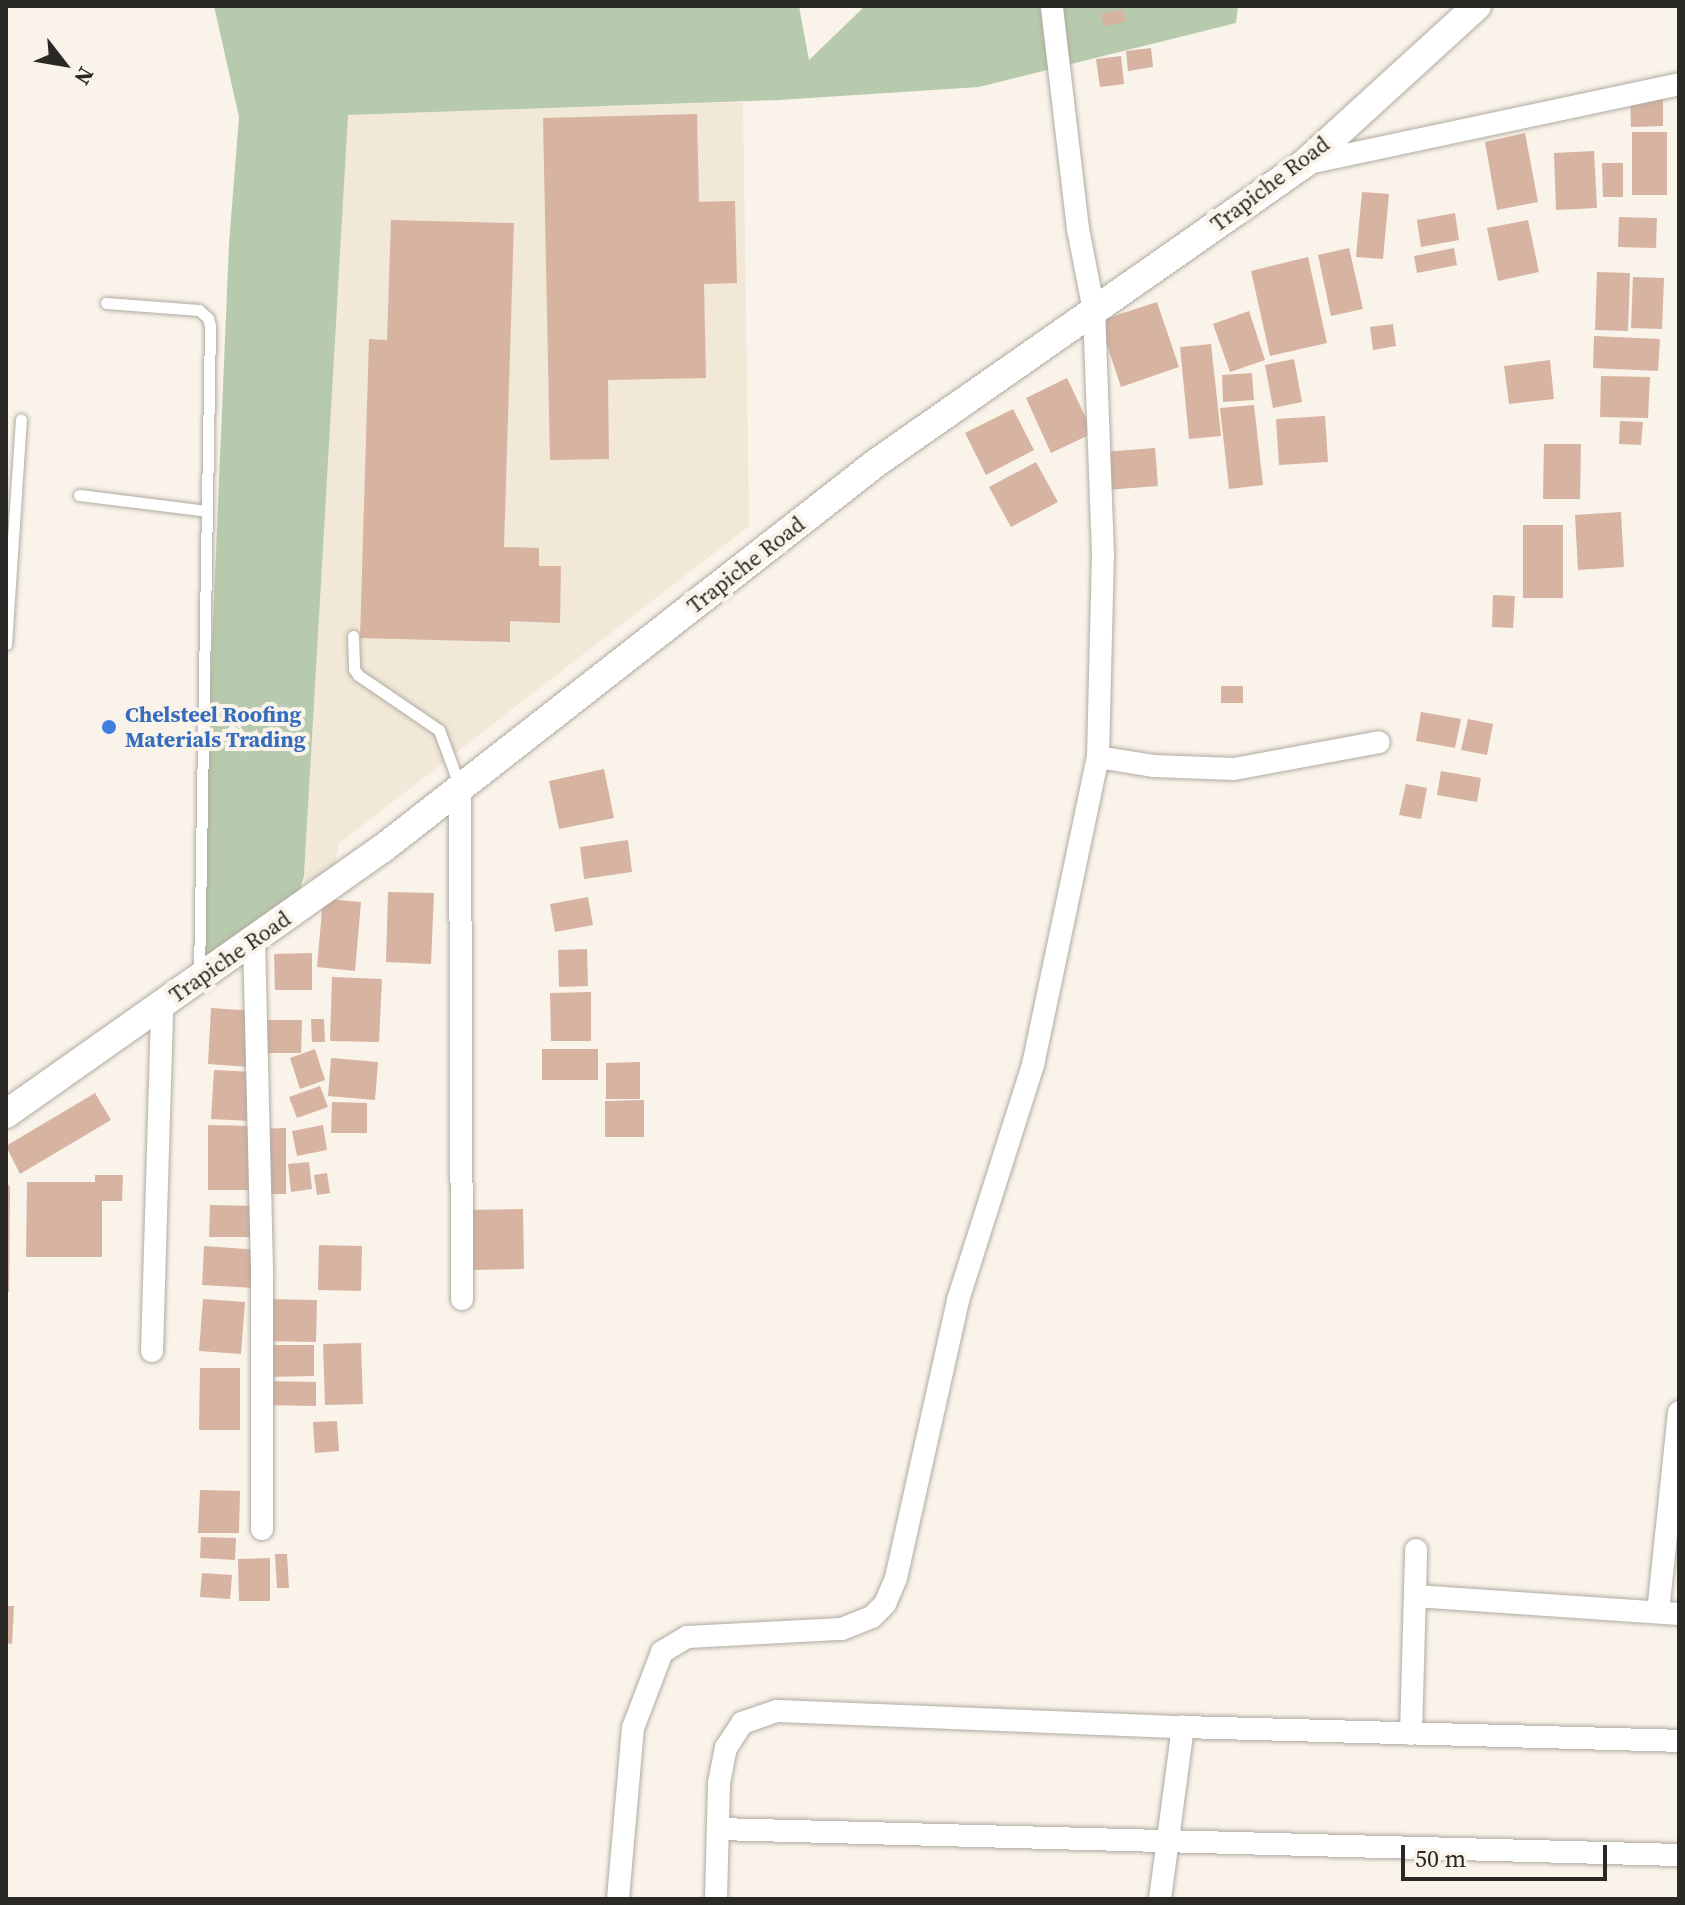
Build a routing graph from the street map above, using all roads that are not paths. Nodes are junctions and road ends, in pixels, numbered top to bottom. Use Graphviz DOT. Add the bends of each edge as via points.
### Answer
graph roads {
  1 [pos="1052,6"];
  2 [pos="1477,6"];
  3 [pos="1679,84"];
  4 [pos="1304,164"];
  5 [pos="106,303"];
  6 [pos="1094,311"];
  7 [pos="21,420"];
  8 [pos="79,495"];
  9 [pos="207,511"];
  10 [pos="353,636"];
  11 [pos="6,644"];
  12 [pos="1379,742"];
  13 [pos="1098,757"];
  14 [pos="460,788"];
  15 [pos="254,940"];
  16 [pos="198,979"];
  17 [pos="162,1005"];
  18 [pos="6,1114"];
  19 [pos="462,1299"];
  20 [pos="152,1351"];
  21 [pos="1679,1412"];
  22 [pos="1675,1491"];
  23 [pos="262,1529"];
  24 [pos="1416,1550"];
  25 [pos="1415,1596"];
  26 [pos="1669,1613"];
  27 [pos="1183,1727"];
  28 [pos="1411,1734"];
  29 [pos="1679,1741"];
  30 [pos="718,1829"];
  31 [pos="1168,1841"];
  32 [pos="1679,1855"];
  33 [pos="618,1899"];
  34 [pos="716,1899"];
  35 [pos="1160,1899"];
  1 -- 6 [label="street" via="1078,229"];
  2 -- 4 [label="street, Trapiche Road"];
  3 -- 4 [label="street"];
  4 -- 6 [label="street, Trapiche Road"];
  5 -- 9 [label="lane" via="199,310 208,318"];
  6 -- 13 [label="street" via="1103,555"];
  6 -- 14 [label="street, Trapiche Road" via="876,463"];
  7 -- 11 [label="lane"];
  8 -- 9 [label="lane"];
  9 -- 16 [label="lane"];
  10 -- 14 [label="lane" via="358,675 439,730"];
  12 -- 13 [label="street" via="1234,769 1154,766"];
  13 -- 33 [label="street" via="1033,1065 958,1300 896,1578 885,1604 872,1617 842,1629 687,1637 662,1652 633,1728"];
  14 -- 15 [label="street, Trapiche Road"];
  14 -- 19 [label="street"];
  15 -- 16 [label="street, Trapiche Road"];
  15 -- 23 [label="street"];
  16 -- 17 [label="street, Trapiche Road"];
  17 -- 18 [label="street, Trapiche Road"];
  17 -- 20 [label="street"];
  21 -- 22 [label="street"];
  22 -- 26 [label="street"];
  24 -- 25 [label="street"];
  25 -- 26 [label="street"];
  25 -- 28 [label="street"];
  27 -- 28 [label="street"];
  27 -- 30 [label="street" via="777,1711 742,1723 726,1748"];
  27 -- 31 [label="street"];
  28 -- 29 [label="street"];
  30 -- 31 [label="street"];
  30 -- 34 [label="street"];
  31 -- 32 [label="street"];
  31 -- 35 [label="street"];
}
